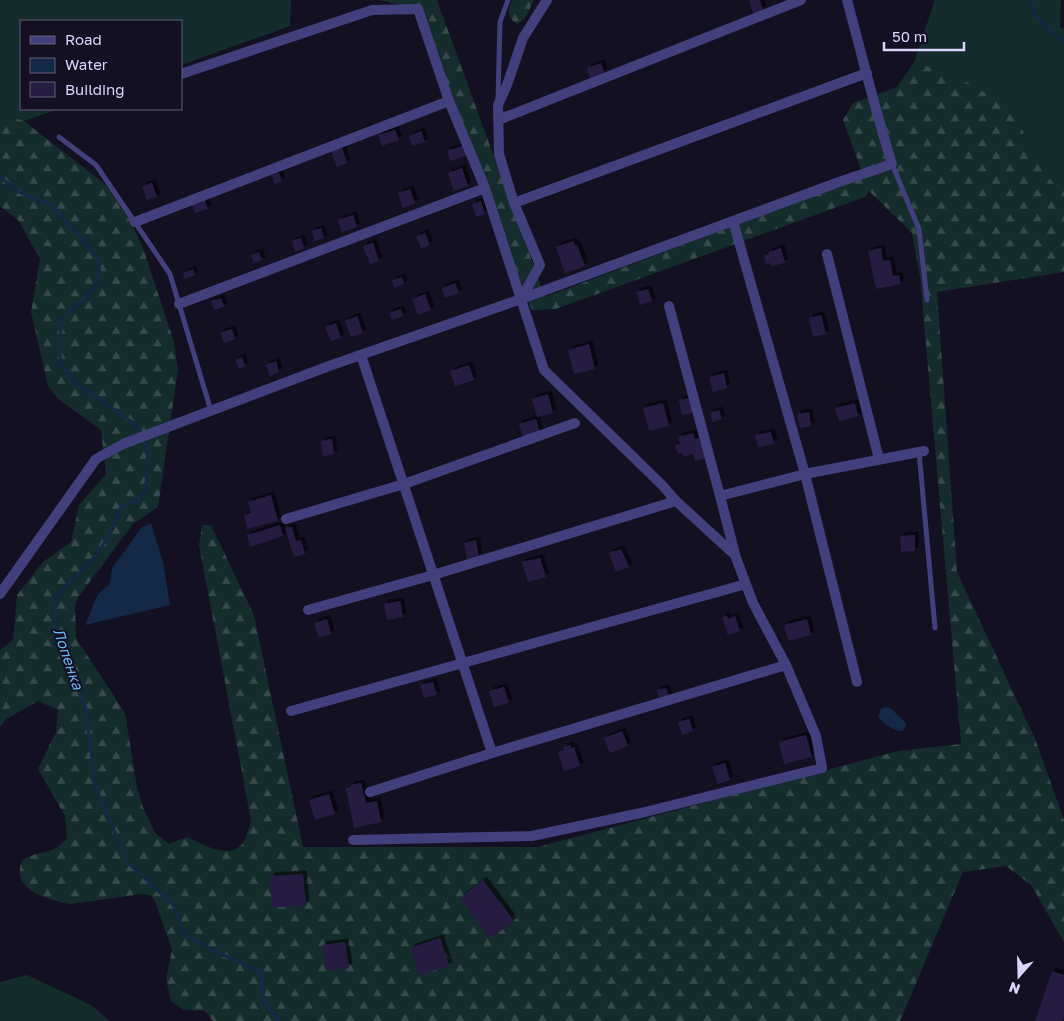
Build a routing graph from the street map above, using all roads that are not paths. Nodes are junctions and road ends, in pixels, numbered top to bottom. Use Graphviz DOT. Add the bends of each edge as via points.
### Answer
graph roads {
  1 [pos="508,0"];
  2 [pos="547,0"];
  3 [pos="801,0"];
  4 [pos="847,0"];
  5 [pos="867,73"];
  6 [pos="182,74"];
  7 [pos="449,101"];
  8 [pos="498,105"];
  9 [pos="498,120"];
  10 [pos="59,137"];
  11 [pos="892,164"];
  12 [pos="485,188"];
  13 [pos="514,203"];
  14 [pos="733,221"];
  15 [pos="134,222"];
  16 [pos="827,254"];
  17 [pos="521,299"];
  18 [pos="927,300"];
  19 [pos="179,304"];
  20 [pos="670,306"];
  21 [pos="361,355"];
  22 [pos="211,411"];
  23 [pos="575,423"];
  24 [pos="922,451"];
  25 [pos="879,459"];
  26 [pos="805,474"];
  27 [pos="404,484"];
  28 [pos="720,496"];
  29 [pos="676,501"];
  30 [pos="286,519"];
  31 [pos="735,555"];
  32 [pos="433,575"];
  33 [pos="746,584"];
  34 [pos="0,594"];
  35 [pos="308,610"];
  36 [pos="935,628"];
  37 [pos="462,663"];
  38 [pos="786,665"];
  39 [pos="857,682"];
  40 [pos="292,711"];
  41 [pos="492,753"];
  42 [pos="370,792"];
  43 [pos="353,840"];
  1 -- 8 [label="lane" via="500,22"];
  2 -- 8 [label="street" via="523,38"];
  3 -- 9 [label="street"];
  4 -- 5 [label="street"];
  5 -- 11 [label="street"];
  5 -- 13 [label="street"];
  6 -- 7 [label="street" via="372,10 418,10"];
  7 -- 12 [label="street"];
  7 -- 15 [label="street"];
  8 -- 9 [label="street"];
  9 -- 13 [label="street" via="499,154"];
  10 -- 15 [label="lane" via="96,165"];
  11 -- 14 [label="street"];
  11 -- 18 [label="lane" via="919,230"];
  12 -- 17 [label="street"];
  12 -- 19 [label="street"];
  13 -- 17 [label="street" via="540,265"];
  14 -- 17 [label="street"];
  14 -- 26 [label="street"];
  15 -- 19 [label="lane" via="170,274"];
  16 -- 25 [label="street"];
  17 -- 21 [label="street"];
  17 -- 29 [label="street" via="544,370"];
  19 -- 22 [label="lane"];
  20 -- 28 [label="street"];
  21 -- 22 [label="street"];
  21 -- 27 [label="street"];
  22 -- 34 [label="street" via="123,444 96,459"];
  23 -- 27 [label="street"];
  24 -- 25 [label="street"];
  24 -- 36 [label="lane"];
  25 -- 26 [label="street"];
  26 -- 28 [label="street"];
  26 -- 39 [label="street"];
  27 -- 30 [label="street"];
  27 -- 32 [label="street"];
  28 -- 31 [label="street"];
  29 -- 31 [label="street"];
  29 -- 32 [label="street"];
  31 -- 33 [label="street"];
  32 -- 35 [label="street"];
  32 -- 37 [label="street"];
  33 -- 37 [label="street"];
  33 -- 38 [label="street"];
  37 -- 40 [label="street"];
  37 -- 41 [label="street"];
  38 -- 41 [label="street"];
  38 -- 43 [label="street" via="816,736 822,768 532,836"];
  41 -- 42 [label="street"];
}
